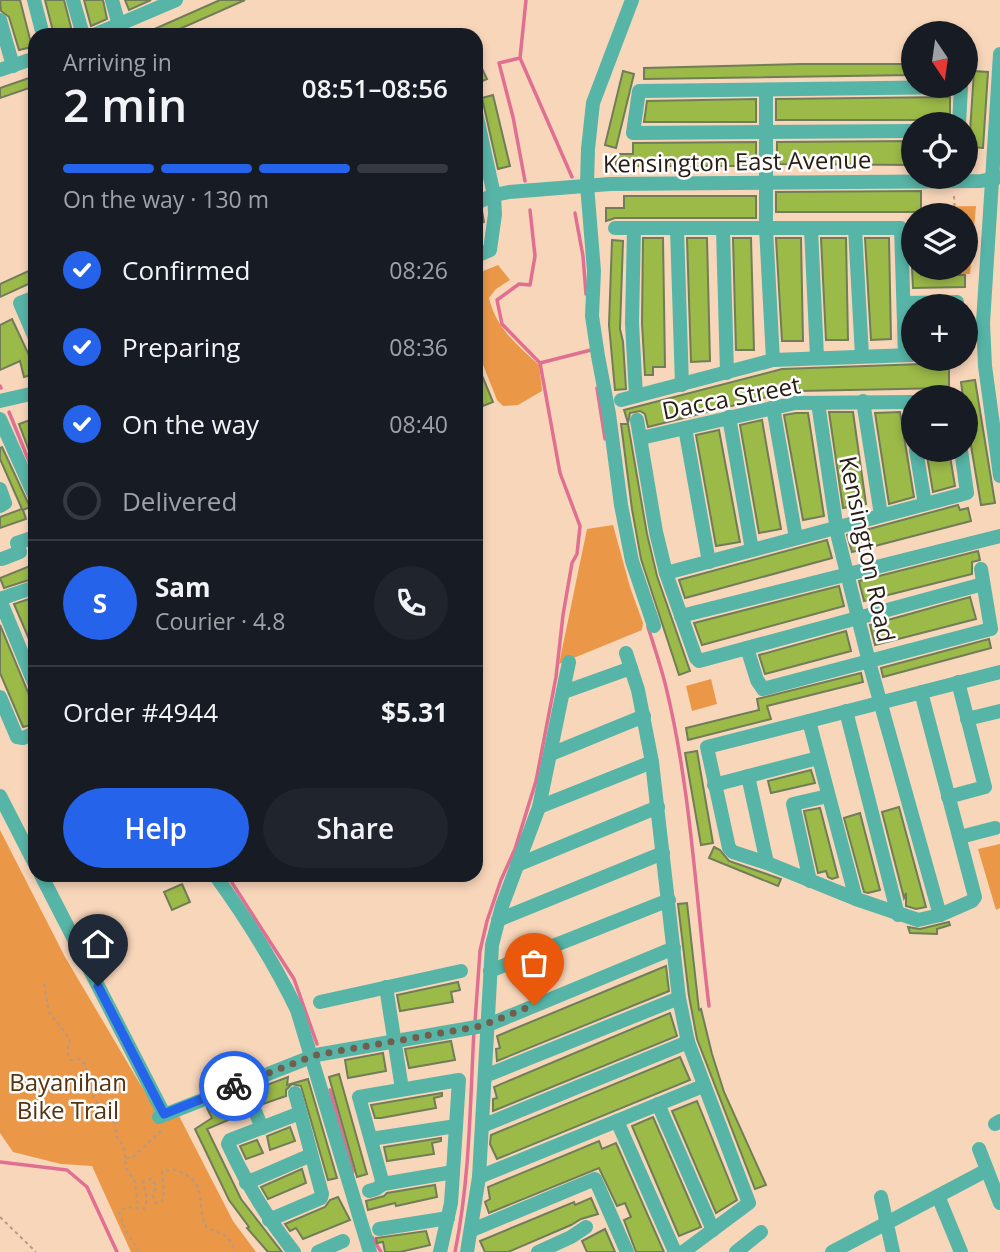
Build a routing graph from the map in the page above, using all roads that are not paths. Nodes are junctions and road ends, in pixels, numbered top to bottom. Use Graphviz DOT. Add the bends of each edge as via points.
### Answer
graph roads {
  1 [pos="34,0"];
  2 [pos="73,0"];
  3 [pos="112,0"];
  4 [pos="176,0"];
  5 [pos="632,0"];
  6 [pos="0,20"];
  7 [pos="119,25"];
  8 [pos="41,28"];
  9 [pos="81,28"];
  10 [pos="112,28"];
  11 [pos="1000,54"];
  12 [pos="28,60"];
  13 [pos="6,68"];
  14 [pos="766,90"];
  15 [pos="960,112"];
  16 [pos="901,131"];
  17 [pos="766,132"];
  18 [pos="483,158"];
  19 [pos="995,178"];
  20 [pos="767,182"];
  21 [pos="587,185"];
  22 [pos="494,195"];
  23 [pos="483,200"];
  24 [pos="615,228"];
  25 [pos="634,228"];
  26 [pos="766,228"];
  27 [pos="855,228"];
  28 [pos="677,229"];
  29 [pos="811,229"];
  30 [pos="723,230"];
  31 [pos="483,253"];
  32 [pos="904,294"];
  33 [pos="28,300"];
  34 [pos="28,322"];
  35 [pos="901,355"];
  36 [pos="862,356"];
  37 [pos="817,357"];
  38 [pos="774,360"];
  39 [pos="727,373"];
  40 [pos="682,385"];
  41 [pos="28,398"];
  42 [pos="5,400"];
  43 [pos="863,401"];
  44 [pos="901,402"];
  45 [pos="818,403"];
  46 [pos="773,407"];
  47 [pos="729,417"];
  48 [pos="0,419"];
  49 [pos="637,420"];
  50 [pos="685,428"];
  51 [pos="641,438"];
  52 [pos="918,462"];
  53 [pos="963,462"];
  54 [pos="1000,477"];
  55 [pos="28,481"];
  56 [pos="0,489"];
  57 [pos="925,504"];
  58 [pos="0,506"];
  59 [pos="881,516"];
  60 [pos="836,527"];
  61 [pos="1000,536"];
  62 [pos="796,538"];
  63 [pos="28,539"];
  64 [pos="752,550"];
  65 [pos="2,559"];
  66 [pos="709,562"];
  67 [pos="981,569"];
  68 [pos="667,573"];
  69 [pos="847,576"];
  70 [pos="983,584"];
  71 [pos="28,589"];
  72 [pos="0,599"];
  73 [pos="681,616"];
  74 [pos="857,619"];
  75 [pos="654,626"];
  76 [pos="747,648"];
  77 [pos="626,653"];
  78 [pos="569,662"];
  79 [pos="869,662"];
  80 [pos="28,668"];
  81 [pos="631,668"];
  82 [pos="1000,672"];
  83 [pos="958,682"];
  84 [pos="564,692"];
  85 [pos="921,692"];
  86 [pos="0,696"];
  87 [pos="880,702"];
  88 [pos="846,711"];
  89 [pos="1000,711"];
  90 [pos="644,716"];
  91 [pos="967,719"];
  92 [pos="808,721"];
  93 [pos="28,736"];
  94 [pos="551,754"];
  95 [pos="818,758"];
  96 [pos="652,762"];
  97 [pos="748,776"];
  98 [pos="714,785"];
  99 [pos="0,796"];
  100 [pos="828,796"];
  101 [pos="948,797"];
  102 [pos="539,807"];
  103 [pos="658,807"];
  104 [pos="995,828"];
  105 [pos="960,837"];
  106 [pos="28,850"];
  107 [pos="663,853"];
  108 [pos="767,863"];
  109 [pos="517,865"];
  110 [pos="810,881"];
  111 [pos="44,882"];
  112 [pos="220,882"];
  113 [pos="856,899"];
  114 [pos="668,900"];
  115 [pos="898,915"];
  116 [pos="940,915"];
  117 [pos="498,920"];
  118 [pos="674,948"];
  119 [pos="461,971"];
  120 [pos="490,971"];
  121 [pos="386,987"];
  122 [pos="679,998"];
  123 [pos="320,1002"];
  124 [pos="478,1027"];
  125 [pos="395,1042"];
  126 [pos="688,1042"];
  127 [pos="313,1057"];
  128 [pos="485,1076"];
  129 [pos="243,1082"];
  130 [pos="703,1086"];
  131 [pos="402,1089"];
  132 [pos="295,1093"];
  133 [pos="658,1104"];
  134 [pos="300,1112"];
  135 [pos="617,1121"];
  136 [pos="456,1126"];
  137 [pos="482,1126"];
  138 [pos="262,1128"];
  139 [pos="371,1139"];
  140 [pos="979,1149"];
  141 [pos="312,1154"];
  142 [pos="987,1170"];
  143 [pos="453,1172"];
  144 [pos="479,1177"];
  145 [pos="246,1182"];
  146 [pos="383,1184"];
  147 [pos="369,1191"];
  148 [pos="938,1196"];
  149 [pos="881,1197"];
  150 [pos="1000,1203"];
  151 [pos="448,1218"];
  152 [pos="269,1220"];
  153 [pos="886,1223"];
  154 [pos="586,1227"];
  155 [pos="379,1229"];
  156 [pos="472,1230"];
  157 [pos="713,1230"];
  158 [pos="761,1232"];
  159 [pos="570,1237"];
  160 [pos="343,1241"];
  161 [pos="836,1251"];
  162 [pos="294,1252"];
  163 [pos="318,1252"];
  164 [pos="370,1252"];
  165 [pos="440,1252"];
  166 [pos="467,1252"];
  167 [pos="538,1252"];
  168 [pos="577,1252"];
  169 [pos="627,1252"];
  170 [pos="675,1252"];
  171 [pos="682,1252"];
  172 [pos="736,1252"];
  173 [pos="893,1252"];
  174 [pos="961,1252"];
  1 -- 8 [label="street"];
  2 -- 9 [label="street"];
  3 -- 7 [label="street"];
  4 -- 7 [label="street"];
  5 -- 21 [label="street" via="593,103"];
  6 -- 13 [label="street"];
  7 -- 10 [label="street"];
  11 -- 19 [label="street"];
  12 -- 13 [label="street"];
  14 -- 15 [label="street" via="961,87"];
  14 -- 17 [label="street"];
  14 -- 17 [label="street" via="639,91 633,133"];
  16 -- 17 [label="street"];
  17 -- 20 [label="street"];
  18 -- 22 [label="street"];
  19 -- 20 [label="street, Kensington East Avenue"];
  19 -- 54 [label="street" via="983,339"];
  20 -- 21 [label="street, Kensington East Avenue"];
  20 -- 26 [label="street"];
  21 -- 22 [label="street, Kensington East Avenue"];
  21 -- 75 [label="street" via="598,356 632,561"];
  22 -- 23 [label="street, Kensington East Avenue"];
  22 -- 31 [label="street" via="490,250"];
  24 -- 25 [label="street"];
  25 -- 28 [label="street"];
  25 -- 40 [label="street" via="628,398"];
  26 -- 29 [label="street"];
  26 -- 30 [label="street"];
  26 -- 38 [label="street"];
  27 -- 29 [label="street"];
  27 -- 32 [label="street" via="901,228"];
  27 -- 36 [label="street"];
  28 -- 30 [label="street"];
  28 -- 40 [label="street"];
  29 -- 37 [label="street"];
  30 -- 39 [label="street"];
  33 -- 34 [label="street" via="20,303"];
  35 -- 36 [label="street"];
  36 -- 37 [label="street"];
  37 -- 38 [label="street"];
  38 -- 39 [label="street"];
  39 -- 40 [label="street"];
  41 -- 42 [label="street"];
  43 -- 44 [label="street, Dacca Street"];
  43 -- 45 [label="street, Dacca Street"];
  43 -- 59 [label="street"];
  45 -- 46 [label="street, Dacca Street"];
  45 -- 60 [label="street, Kensington Road"];
  46 -- 47 [label="street, Dacca Street"];
  46 -- 62 [label="street"];
  47 -- 50 [label="street, Dacca Street"];
  47 -- 64 [label="street"];
  48 -- 55 [label="street"];
  49 -- 51 [label="street"];
  50 -- 51 [label="street, Dacca Street"];
  50 -- 66 [label="street"];
  51 -- 68 [label="street"];
  52 -- 57 [label="street"];
  53 -- 57 [label="street" via="967,494"];
  56 -- 58 [label="street" via="5,503"];
  57 -- 59 [label="street"];
  59 -- 60 [label="street"];
  60 -- 62 [label="street"];
  60 -- 69 [label="street, Kensington Road"];
  61 -- 69 [label="street"];
  62 -- 64 [label="street"];
  63 -- 65 [label="street" via="18,543 20,552"];
  64 -- 66 [label="street"];
  66 -- 68 [label="street"];
  67 -- 70 [label="street"];
  68 -- 73 [label="street"];
  69 -- 73 [label="street"];
  69 -- 74 [label="street, Kensington Road"];
  70 -- 74 [label="street"];
  70 -- 79 [label="street" via="991,629"];
  71 -- 72 [label="street"];
  72 -- 80 [label="street"];
  73 -- 76 [label="street" via="699,660"];
  74 -- 76 [label="street"];
  74 -- 79 [label="street, Kensington Road"];
  76 -- 79 [label="street" via="763,689"];
  77 -- 81 [label="street"];
  78 -- 84 [label="street"];
  79 -- 87 [label="street, Kensington Road"];
  81 -- 84 [label="street"];
  81 -- 90 [label="street"];
  82 -- 83 [label="street"];
  83 -- 85 [label="street"];
  83 -- 91 [label="street"];
  84 -- 94 [label="street"];
  85 -- 87 [label="street"];
  85 -- 101 [label="street"];
  86 -- 93 [label="street" via="17,737"];
  87 -- 88 [label="street"];
  87 -- 116 [label="street, Kensington Road"];
  88 -- 92 [label="street"];
  88 -- 115 [label="street"];
  89 -- 91 [label="street"];
  90 -- 94 [label="street"];
  90 -- 96 [label="street"];
  91 -- 101 [label="street" via="985,788"];
  92 -- 95 [label="street"];
  92 -- 98 [label="street" via="707,747"];
  94 -- 102 [label="street"];
  95 -- 97 [label="street"];
  95 -- 100 [label="street"];
  96 -- 102 [label="street"];
  96 -- 103 [label="street"];
  97 -- 98 [label="street"];
  97 -- 108 [label="street"];
  98 -- 108 [label="street" via="729,848"];
  99 -- 106 [label="street"];
  100 -- 110 [label="street" via="793,804"];
  100 -- 113 [label="street"];
  101 -- 105 [label="street"];
  102 -- 109 [label="street"];
  103 -- 107 [label="street"];
  103 -- 109 [label="street"];
  104 -- 105 [label="street"];
  105 -- 116 [label="street" via="975,897"];
  107 -- 114 [label="street"];
  107 -- 117 [label="street"];
  108 -- 110 [label="street"];
  109 -- 117 [label="street"];
  110 -- 113 [label="street"];
  111 -- 129 [label="street" via="163,1119"];
  112 -- 127 [label="street" via="280,974"];
  113 -- 115 [label="street"];
  114 -- 118 [label="street"];
  114 -- 120 [label="street"];
  115 -- 116 [label="street" via="918,920"];
  117 -- 120 [label="street"];
  118 -- 122 [label="street"];
  118 -- 124 [label="street"];
  119 -- 121 [label="street"];
  120 -- 124 [label="street"];
  121 -- 123 [label="street"];
  121 -- 125 [label="street"];
  122 -- 126 [label="street"];
  122 -- 128 [label="street"];
  124 -- 125 [label="street"];
  124 -- 128 [label="street"];
  125 -- 127 [label="street"];
  125 -- 131 [label="street"];
  126 -- 130 [label="street"];
  126 -- 137 [label="street"];
  127 -- 129 [label="street"];
  127 -- 164 [label="street"];
  128 -- 137 [label="street"];
  129 -- 138 [label="street"];
  130 -- 133 [label="street"];
  130 -- 157 [label="street" via="748,1203"];
  131 -- 136 [label="street" via="459,1080"];
  131 -- 139 [label="street" via="359,1097"];
  132 -- 134 [label="street"];
  133 -- 135 [label="street"];
  133 -- 157 [label="street"];
  134 -- 138 [label="street"];
  134 -- 141 [label="street"];
  135 -- 144 [label="street"];
  135 -- 170 [label="street"];
  136 -- 139 [label="street"];
  136 -- 143 [label="street"];
  137 -- 144 [label="street"];
  138 -- 145 [label="street" via="228,1144"];
  139 -- 146 [label="street"];
  140 -- 142 [label="street"];
  141 -- 145 [label="street"];
  141 -- 152 [label="street" via="322,1194"];
  142 -- 148 [label="street"];
  142 -- 150 [label="street"];
  143 -- 146 [label="street"];
  143 -- 151 [label="street"];
  144 -- 156 [label="street"];
  145 -- 152 [label="street"];
  146 -- 147 [label="street"];
  148 -- 153 [label="street"];
  148 -- 174 [label="street"];
  149 -- 153 [label="street"];
  151 -- 155 [label="street"];
  151 -- 165 [label="street"];
  152 -- 162 [label="street"];
  153 -- 161 [label="street"];
  153 -- 173 [label="street"];
  154 -- 159 [label="street"];
  156 -- 166 [label="street"];
  156 -- 169 [label="street" via="595,1180"];
  157 -- 171 [label="street"];
  158 -- 172 [label="street"];
  159 -- 167 [label="street"];
  159 -- 168 [label="street"];
  160 -- 163 [label="street"];
}
